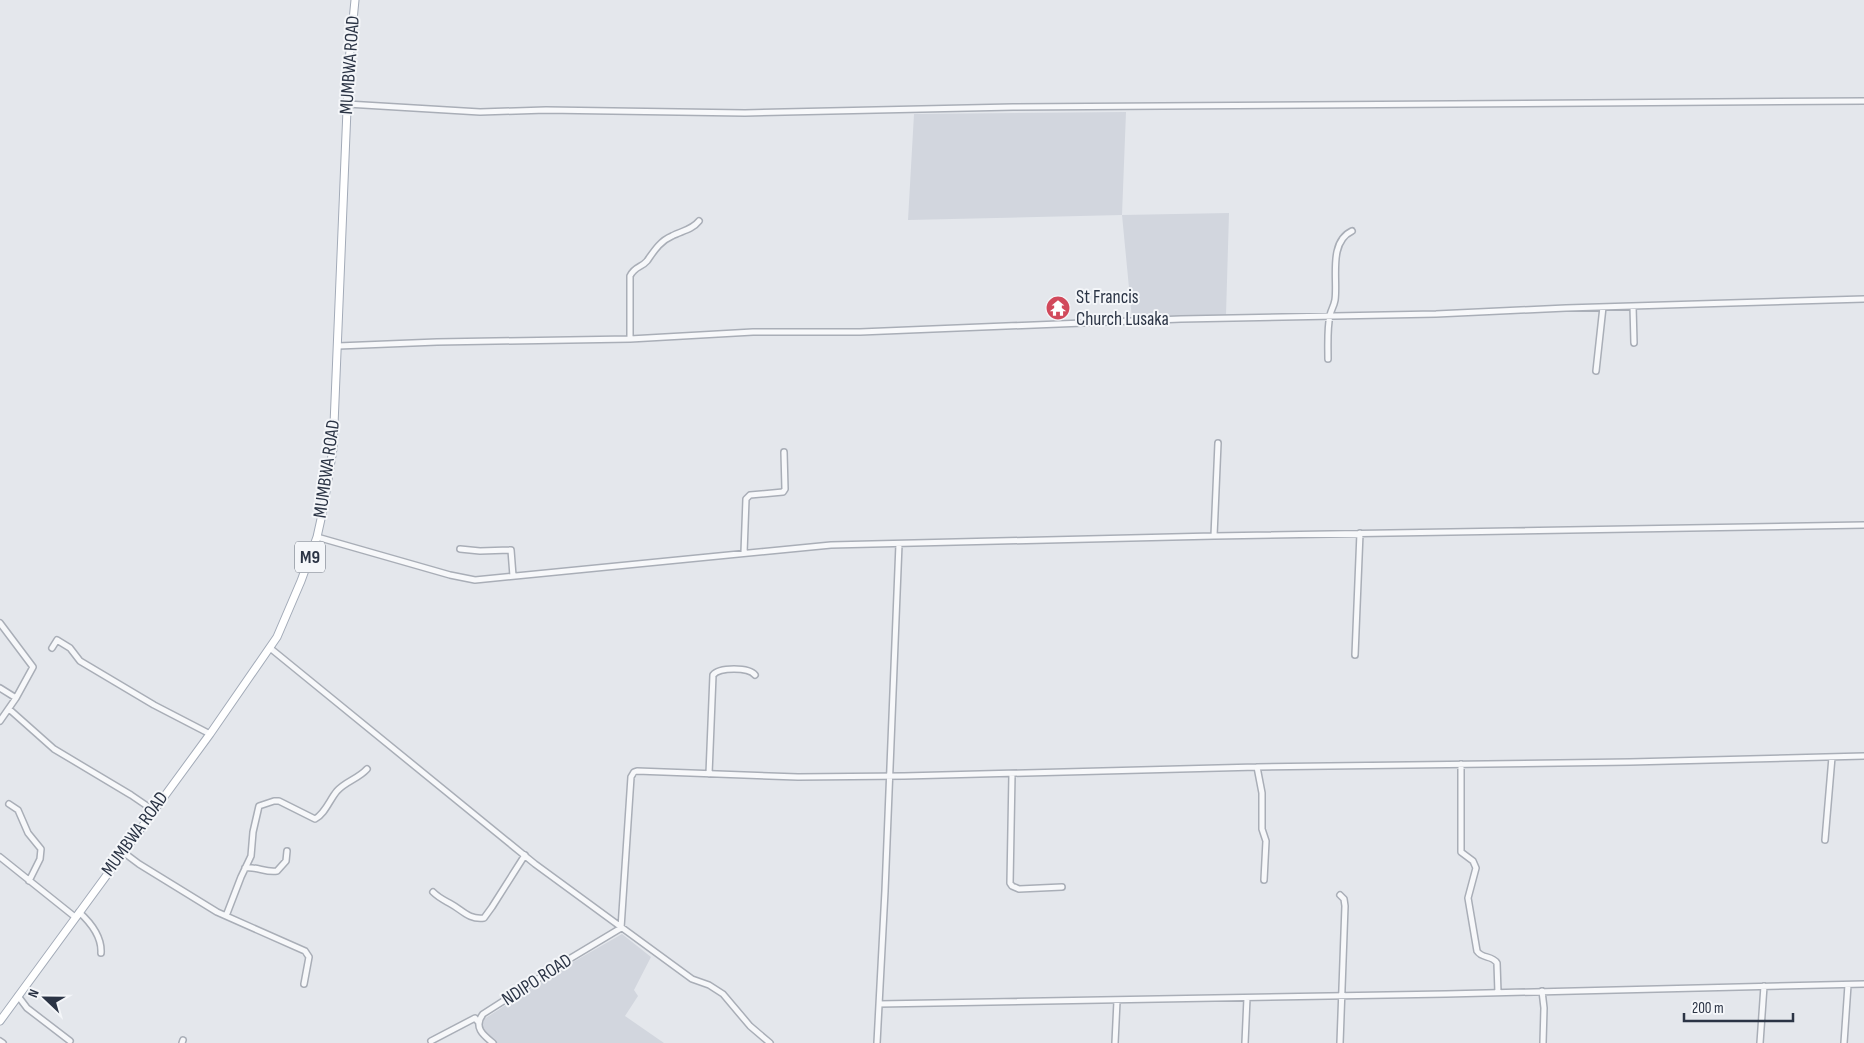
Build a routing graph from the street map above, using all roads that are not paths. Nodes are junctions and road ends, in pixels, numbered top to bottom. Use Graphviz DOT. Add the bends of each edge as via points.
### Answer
graph roads {
  1 [pos="355,0"];
  2 [pos="1864,101"];
  3 [pos="347,104"];
  4 [pos="699,221"];
  5 [pos="1352,231"];
  6 [pos="1864,299"];
  7 [pos="1633,306"];
  8 [pos="1603,307"];
  9 [pos="1330,316"];
  10 [pos="630,339"];
  11 [pos="1634,344"];
  12 [pos="338,346"];
  13 [pos="1328,359"];
  14 [pos="1596,371"];
  15 [pos="1218,443"];
  16 [pos="784,452"];
  17 [pos="1864,525"];
  18 [pos="1360,533"];
  19 [pos="1214,536"];
  20 [pos="317,537"];
  21 [pos="899,544"];
  22 [pos="460,549"];
  23 [pos="744,553"];
  24 [pos="513,576"];
  25 [pos="0,623"];
  26 [pos="52,648"];
  27 [pos="270,648"];
  28 [pos="1355,655"];
  29 [pos="754,675"];
  30 [pos="0,688"];
  31 [pos="16,698"];
  32 [pos="9,709"];
  33 [pos="0,721"];
  34 [pos="210,734"];
  35 [pos="1864,756"];
  36 [pos="1832,757"];
  37 [pos="1461,764"];
  38 [pos="1257,767"];
  39 [pos="367,769"];
  40 [pos="709,774"];
  41 [pos="1012,774"];
  42 [pos="890,775"];
  43 [pos="8,804"];
  44 [pos="153,810"];
  45 [pos="1825,840"];
  46 [pos="287,850"];
  47 [pos="123,852"];
  48 [pos="524,855"];
  49 [pos="0,857"];
  50 [pos="245,868"];
  51 [pos="1264,880"];
  52 [pos="29,881"];
  53 [pos="1062,887"];
  54 [pos="434,892"];
  55 [pos="1340,895"];
  56 [pos="77,914"];
  57 [pos="226,916"];
  58 [pos="621,928"];
  59 [pos="101,953"];
  60 [pos="304,984"];
  61 [pos="1864,984"];
  62 [pos="1848,985"];
  63 [pos="1764,986"];
  64 [pos="1542,991"];
  65 [pos="1498,993"];
  66 [pos="18,996"];
  67 [pos="1342,996"];
  68 [pos="1247,998"];
  69 [pos="1117,1001"];
  70 [pos="879,1004"];
  71 [pos="0,1020"];
  72 [pos="479,1023"];
  73 [pos="70,1040"];
  74 [pos="431,1041"];
  75 [pos="493,1043"];
  76 [pos="770,1043"];
  77 [pos="876,1043"];
  78 [pos="1115,1043"];
  79 [pos="1245,1043"];
  80 [pos="1340,1043"];
  81 [pos="1543,1043"];
  82 [pos="1760,1043"];
  83 [pos="1844,1043"];
  1 -- 3 [label="main road, MUMBWA ROAD / M9"];
  2 -- 3 [label="street" via="1013,107 745,113 480,112"];
  3 -- 12 [label="main road, MUMBWA ROAD / M9"];
  4 -- 10 [label="street" via="696,226 666,239 646,262 633,269 630,276"];
  5 -- 9 [label="street" via="1344,236 1338,252 1335,300"];
  6 -- 7 [label="street"];
  7 -- 8 [label="street"];
  7 -- 11 [label="street"];
  8 -- 9 [label="street"];
  8 -- 14 [label="street"];
  9 -- 10 [label="street" via="860,332 753,332"];
  9 -- 13 [label="street"];
  10 -- 12 [label="street"];
  12 -- 20 [label="main road, MUMBWA ROAD / M9" via="333,449"];
  15 -- 19 [label="street"];
  16 -- 23 [label="street" via="785,489 778,494 750,495 746,499"];
  17 -- 18 [label="street"];
  18 -- 19 [label="street"];
  18 -- 28 [label="street"];
  19 -- 21 [label="street"];
  20 -- 24 [label="street" via="466,579"];
  20 -- 27 [label="main road, MUMBWA ROAD / M9" via="294,599"];
  21 -- 23 [label="street"];
  21 -- 42 [label="street"];
  22 -- 24 [label="street" via="511,550"];
  23 -- 24 [label="street"];
  25 -- 31 [label="street" via="33,667"];
  26 -- 34 [label="street" via="56,641 61,641 80,661"];
  27 -- 34 [label="main road, MUMBWA ROAD / M9"];
  27 -- 48 [label="street"];
  29 -- 40 [label="street" via="748,670 719,670 713,675"];
  30 -- 31 [label="street"];
  31 -- 32 [label="street"];
  32 -- 33 [label="street"];
  32 -- 44 [label="street" via="54,749"];
  34 -- 44 [label="main road, MUMBWA ROAD / M9"];
  35 -- 36 [label="street"];
  36 -- 37 [label="street"];
  36 -- 45 [label="street"];
  37 -- 38 [label="street"];
  37 -- 65 [label="street" via="1461,852 1473,861 1476,868 1468,901 1477,951 1497,963"];
  38 -- 41 [label="street"];
  38 -- 51 [label="street" via="1262,793 1262,829 1266,841"];
  39 -- 50 [label="street" via="338,790 315,819 279,801 260,805 252,853"];
  40 -- 42 [label="street"];
  40 -- 58 [label="street" via="637,771 632,774"];
  41 -- 42 [label="street"];
  41 -- 53 [label="street" via="1010,883 1019,889"];
  42 -- 70 [label="street"];
  43 -- 52 [label="street" via="18,810 28,833 41,849 40,859"];
  44 -- 47 [label="main road, MUMBWA ROAD / M9"];
  46 -- 50 [label="street" via="286,861 277,871"];
  47 -- 56 [label="main road, MUMBWA ROAD / M9"];
  47 -- 57 [label="street"];
  48 -- 54 [label="street" via="484,918 464,914"];
  48 -- 58 [label="street"];
  49 -- 52 [label="street"];
  50 -- 57 [label="street"];
  52 -- 56 [label="street"];
  55 -- 67 [label="street" via="1345,906"];
  56 -- 59 [label="street" via="96,933"];
  56 -- 66 [label="main road, MUMBWA ROAD / M9"];
  57 -- 60 [label="street" via="307,953"];
  58 -- 72 [label="street, NDIPO ROAD" via="490,1010"];
  58 -- 76 [label="street" via="696,982 709,985 723,994 750,1026"];
  61 -- 62 [label="street"];
  62 -- 63 [label="street"];
  62 -- 83 [label="street"];
  63 -- 64 [label="street"];
  63 -- 82 [label="street"];
  64 -- 65 [label="street"];
  64 -- 81 [label="street"];
  65 -- 67 [label="street"];
  66 -- 71 [label="main road, MUMBWA ROAD / M9"];
  66 -- 73 [label="street" via="27,1008"];
  67 -- 68 [label="street"];
  67 -- 80 [label="street"];
  68 -- 69 [label="street"];
  68 -- 79 [label="street"];
  69 -- 70 [label="street"];
  69 -- 78 [label="street"];
  70 -- 77 [label="street"];
  72 -- 74 [label="street" via="475,1018"];
  72 -- 75 [label="street" via="480,1031"];
}
